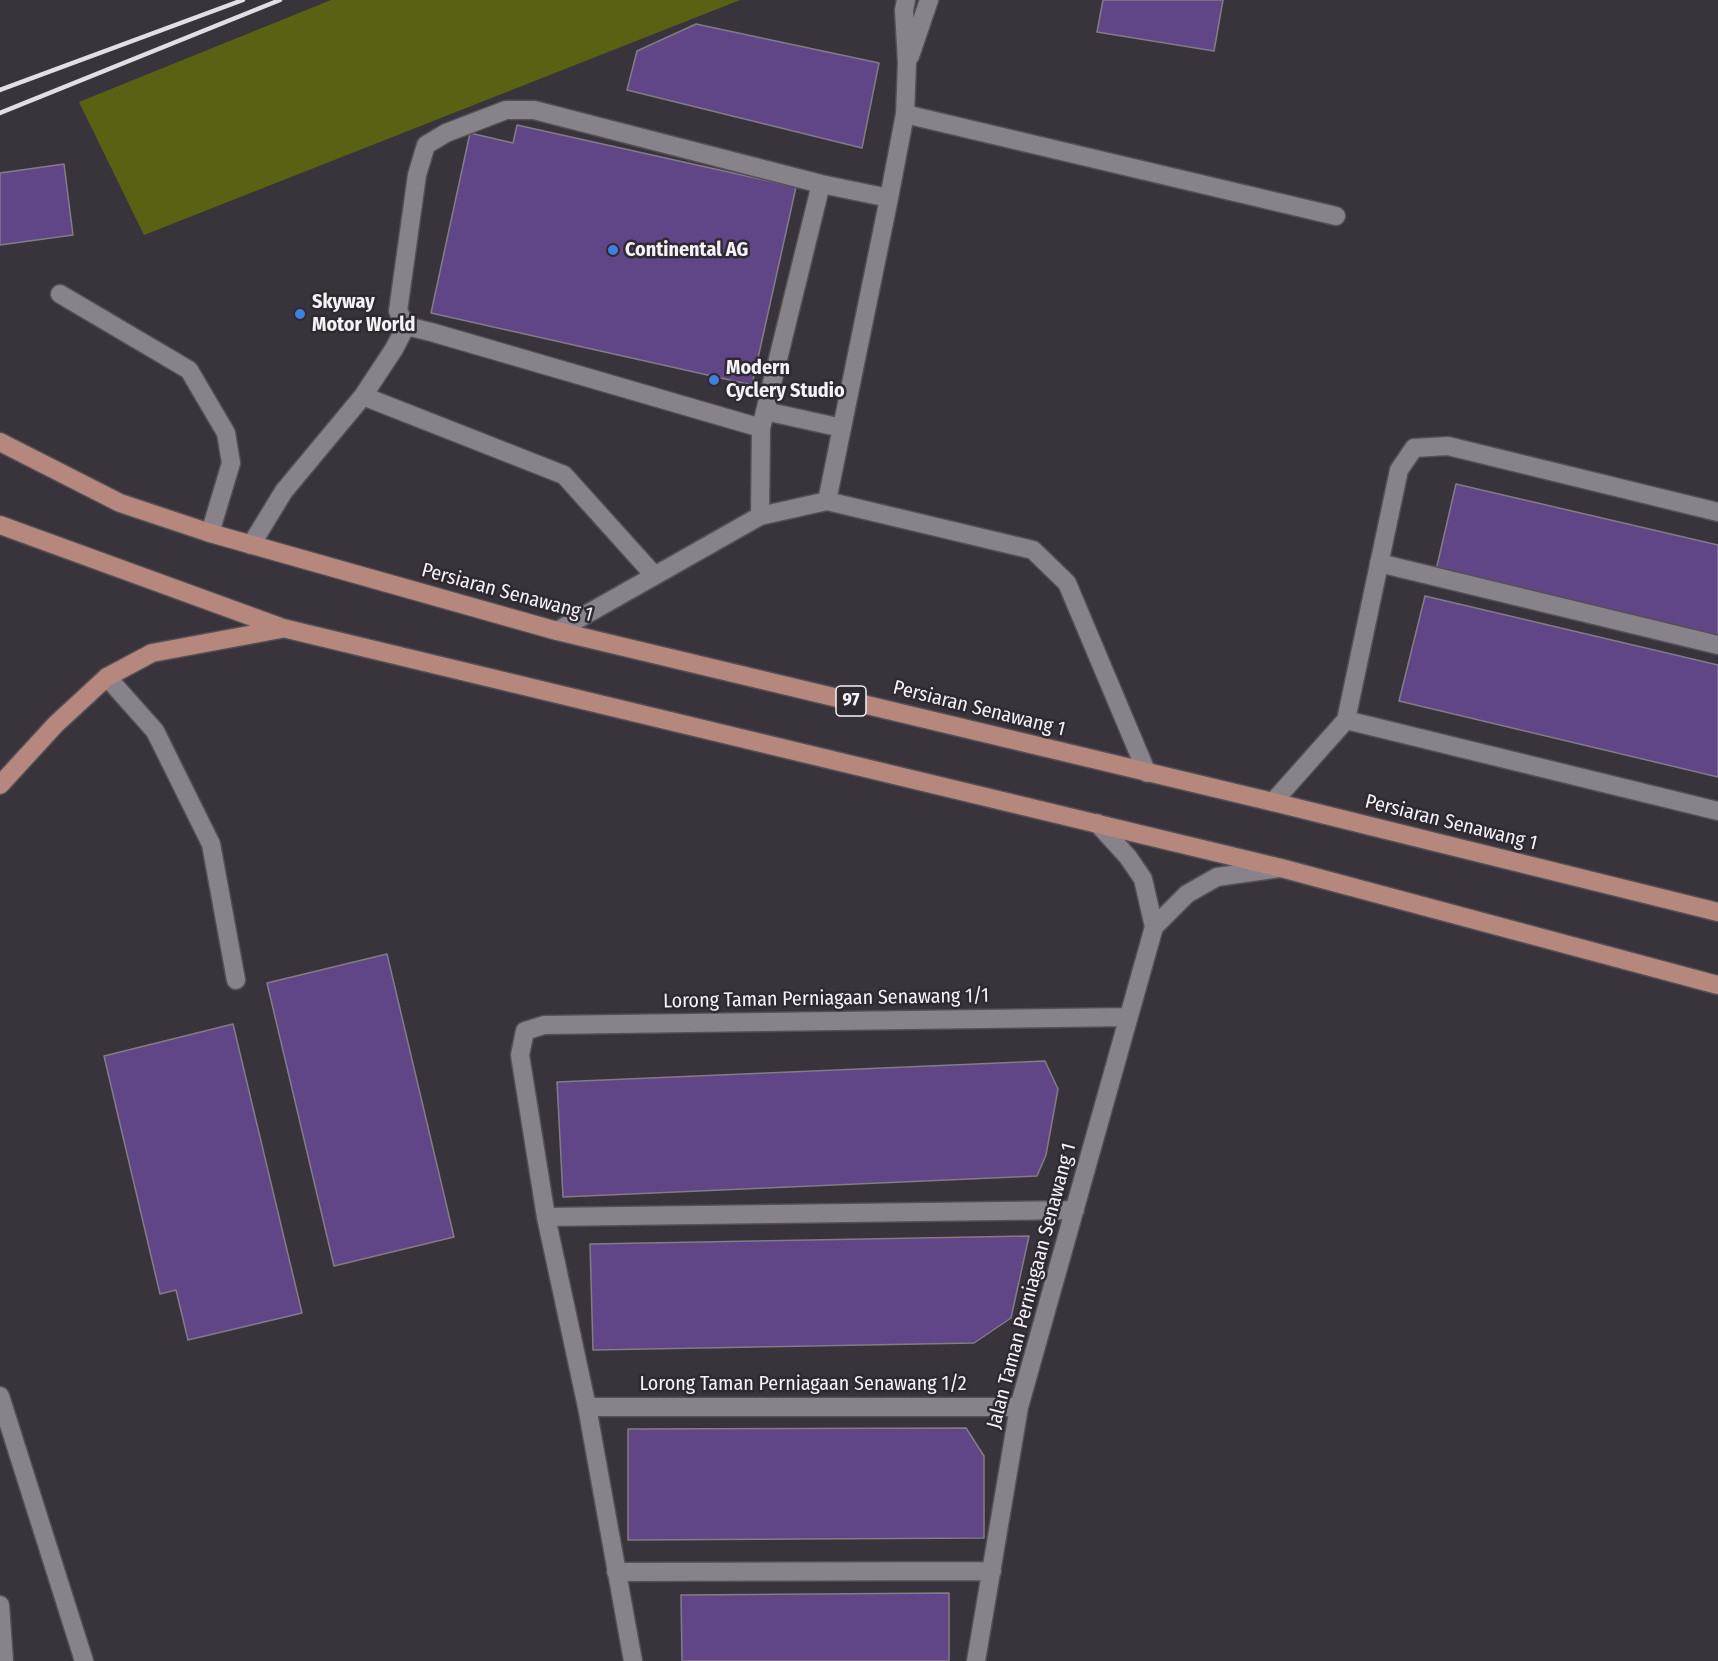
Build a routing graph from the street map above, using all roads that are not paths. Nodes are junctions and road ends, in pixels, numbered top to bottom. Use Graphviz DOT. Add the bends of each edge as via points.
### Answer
graph roads {
  1 [pos="906,0"];
  2 [pos="929,0"];
  3 [pos="907,63"];
  4 [pos="905,114"];
  5 [pos="821,184"];
  6 [pos="889,198"];
  7 [pos="1336,216"];
  8 [pos="60,294"];
  9 [pos="406,326"];
  10 [pos="363,396"];
  11 [pos="763,419"];
  12 [pos="842,428"];
  13 [pos="0,442"];
  14 [pos="826,501"];
  15 [pos="1718,512"];
  16 [pos="760,516"];
  17 [pos="0,525"];
  18 [pos="210,533"];
  19 [pos="251,545"];
  20 [pos="1379,563"];
  21 [pos="654,576"];
  22 [pos="283,628"];
  23 [pos="557,631"];
  24 [pos="1718,645"];
  25 [pos="107,677"];
  26 [pos="1346,720"];
  27 [pos="1146,772"];
  28 [pos="0,785"];
  29 [pos="1273,802"];
  30 [pos="1718,811"];
  31 [pos="1097,823"];
  32 [pos="1281,868"];
  33 [pos="1718,912"];
  34 [pos="1154,927"];
  35 [pos="236,980"];
  36 [pos="1718,985"];
  37 [pos="1128,1017"];
  38 [pos="1075,1210"];
  39 [pos="546,1217"];
  40 [pos="0,1396"];
  41 [pos="588,1407"];
  42 [pos="1019,1407"];
  43 [pos="992,1571"];
  44 [pos="616,1572"];
  45 [pos="0,1605"];
  46 [pos="4,1661"];
  47 [pos="84,1661"];
  48 [pos="633,1661"];
  49 [pos="976,1661"];
  1 -- 3 [label="street"];
  2 -- 3 [label="street"];
  3 -- 4 [label="street"];
  4 -- 6 [label="street"];
  4 -- 7 [label="street"];
  5 -- 6 [label="street"];
  5 -- 9 [label="street" via="534,110 506,110 426,145 417,174 398,311"];
  5 -- 11 [label="street"];
  6 -- 12 [label="street"];
  8 -- 18 [label="street" via="189,370 226,433 231,463"];
  9 -- 10 [label="street"];
  9 -- 11 [label="street"];
  10 -- 19 [label="street" via="284,491"];
  10 -- 21 [label="street" via="564,475"];
  11 -- 12 [label="street"];
  11 -- 16 [label="street"];
  12 -- 14 [label="street"];
  13 -- 18 [label="main road, Persiaran Senawang 1 / 97" via="120,503"];
  14 -- 16 [label="street"];
  14 -- 27 [label="street" via="1033,550 1067,583"];
  15 -- 20 [label="street" via="1448,446 1414,448 1399,470"];
  16 -- 21 [label="street"];
  17 -- 22 [label="main road"];
  18 -- 19 [label="main road, Persiaran Senawang 1 / 97"];
  19 -- 23 [label="main road, Persiaran Senawang 1 / 97"];
  20 -- 24 [label="street"];
  20 -- 26 [label="street"];
  21 -- 23 [label="street"];
  22 -- 25 [label="main road" via="153,653"];
  22 -- 31 [label="main road"];
  23 -- 27 [label="main road, Persiaran Senawang 1 / 97"];
  25 -- 28 [label="main road" via="56,724"];
  25 -- 35 [label="street" via="155,731 211,844"];
  26 -- 29 [label="street"];
  26 -- 30 [label="street"];
  27 -- 29 [label="main road, Persiaran Senawang 1 / 97"];
  29 -- 33 [label="main road, Persiaran Senawang 1 / 97"];
  31 -- 32 [label="main road"];
  31 -- 34 [label="street" via="1143,879"];
  32 -- 34 [label="street" via="1217,877 1187,894"];
  32 -- 36 [label="main road"];
  34 -- 37 [label="street, Jalan Taman Perniagaan Senawang 1"];
  37 -- 38 [label="street, Jalan Taman Perniagaan Senawang 1"];
  37 -- 39 [label="street, Lorong Taman Perniagaan Senawang 1/1" via="544,1025 525,1031 519,1054"];
  38 -- 39 [label="street"];
  38 -- 42 [label="street, Jalan Taman Perniagaan Senawang 1"];
  39 -- 41 [label="street"];
  40 -- 47 [label="street"];
  41 -- 42 [label="street, Lorong Taman Perniagaan Senawang 1/2"];
  41 -- 44 [label="street"];
  42 -- 43 [label="street, Jalan Taman Perniagaan Senawang 1"];
  43 -- 44 [label="street"];
  43 -- 49 [label="street, Jalan Taman Perniagaan Senawang 1"];
  44 -- 48 [label="street"];
  45 -- 46 [label="street"];
}
